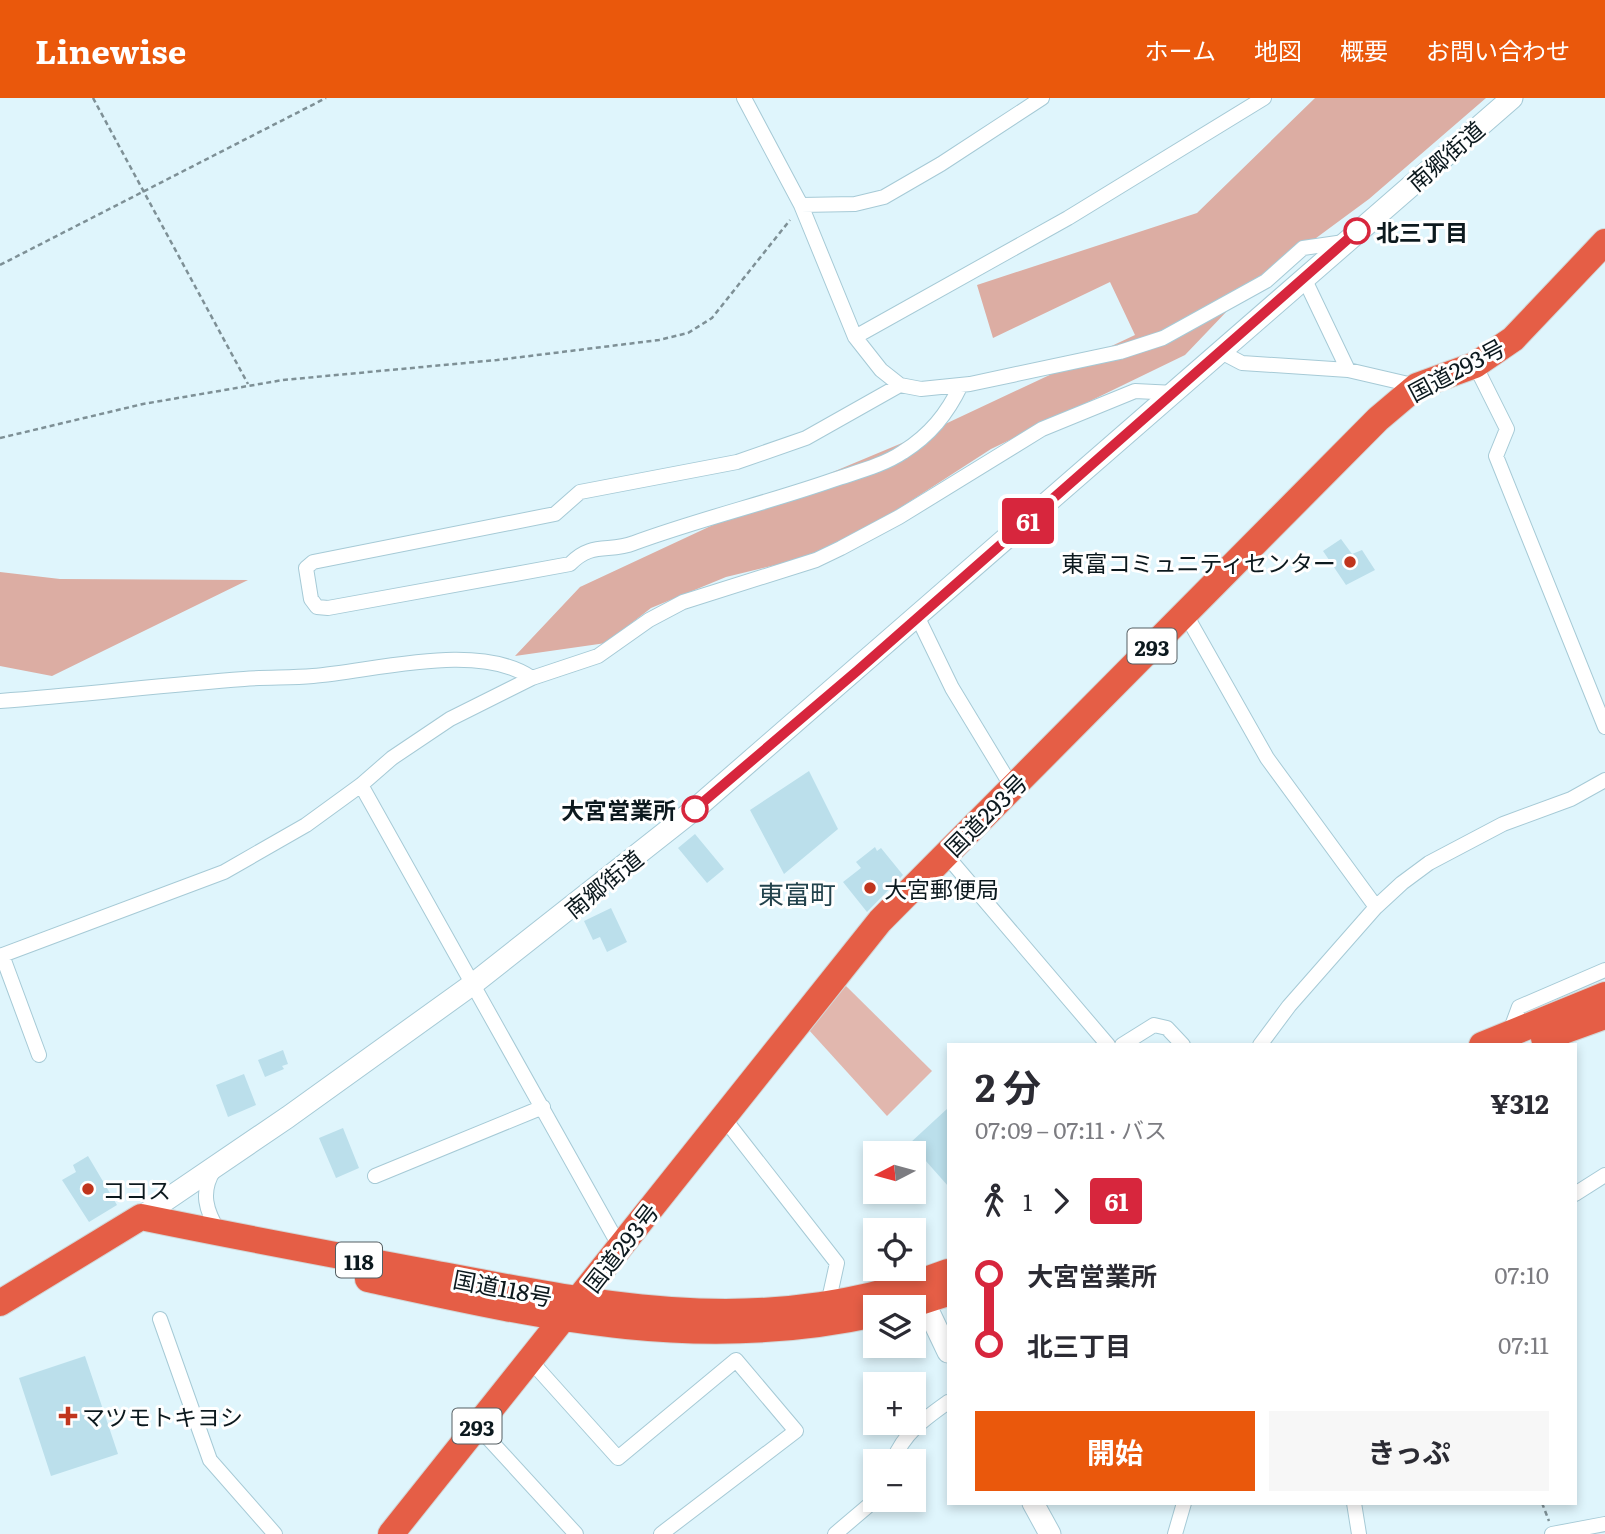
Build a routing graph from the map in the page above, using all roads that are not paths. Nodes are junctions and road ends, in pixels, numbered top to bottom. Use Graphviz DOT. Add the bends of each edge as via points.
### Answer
graph roads {
  1 [pos="744,98"];
  2 [pos="1042,98"];
  3 [pos="1264,98"];
  4 [pos="1512,98"];
  5 [pos="801,205"];
  6 [pos="1344,242"];
  7 [pos="1605,243"];
  8 [pos="1304,278"];
  9 [pos="855,337"];
  10 [pos="1221,352"];
  11 [pos="1475,365"];
  12 [pos="1349,370"];
  13 [pos="961,384"];
  14 [pos="900,385"];
  15 [pos="1417,386"];
  16 [pos="1174,393"];
  17 [pos="1185,613"];
  18 [pos="918,618"];
  19 [pos="532,678"];
  20 [pos="0,701"];
  21 [pos="1605,727"];
  22 [pos="1605,780"];
  23 [pos="361,785"];
  24 [pos="1012,787"];
  25 [pos="946,855"];
  26 [pos="1376,907"];
  27 [pos="1,956"];
  28 [pos="1605,970"];
  29 [pos="473,984"];
  30 [pos="1605,995"];
  31 [pos="1605,1016"];
  32 [pos="1518,1039"];
  33 [pos="1106,1043"];
  34 [pos="1125,1043"];
  35 [pos="1181,1043"];
  36 [pos="1261,1043"];
  37 [pos="1494,1043"];
  38 [pos="39,1055"];
  39 [pos="542,1107"];
  40 [pos="723,1117"];
  41 [pos="217,1166"];
  42 [pos="1605,1175"];
  43 [pos="375,1176"];
  44 [pos="1577,1194"];
  45 [pos="141,1217"];
  46 [pos="220,1234"];
  47 [pos="620,1247"];
  48 [pos="947,1273"];
  49 [pos="924,1295"];
  50 [pos="863,1301"];
  51 [pos="0,1303"];
  52 [pos="926,1303"];
  53 [pos="828,1304"];
  54 [pos="570,1310"];
  55 [pos="863,1316"];
  56 [pos="160,1319"];
  57 [pos="947,1350"];
  58 [pos="530,1360"];
  59 [pos="947,1403"];
  60 [pos="477,1426"];
  61 [pos="898,1449"];
  62 [pos="1033,1505"];
  63 [pos="1183,1505"];
  64 [pos="1354,1505"];
  65 [pos="863,1510"];
  66 [pos="1605,1524"];
  67 [pos="275,1534"];
  68 [pos="391,1534"];
  69 [pos="576,1534"];
  70 [pos="662,1534"];
  71 [pos="835,1534"];
  72 [pos="1051,1534"];
  73 [pos="1175,1534"];
  74 [pos="1359,1534"];
  75 [pos="1552,1534"];
  1 -- 5 [label="street"];
  2 -- 5 [label="street" via="884,197 855,204"];
  3 -- 9 [label="street" via="1068,218"];
  4 -- 6 [label="street, 南郷街道"];
  5 -- 9 [label="street"];
  6 -- 8 [label="street, 南郷街道"];
  6 -- 13 [label="street" via="1303,248 1265,281 1163,338 1120,352"];
  7 -- 11 [label="highway, 国道293号 / 293" via="1513,339"];
  8 -- 10 [label="street, 南郷街道"];
  8 -- 12 [label="street"];
  9 -- 14 [label="street" via="881,370"];
  10 -- 12 [label="street" via="1242,363"];
  10 -- 16 [label="street, 南郷街道"];
  11 -- 15 [label="highway, 国道293号 / 293"];
  11 -- 21 [label="street" via="1507,429 1496,456"];
  12 -- 15 [label="street"];
  13 -- 14 [label="street" via="921,389"];
  13 -- 14 [label="street" via="938,424 904,452 807,489 656,532 632,544 586,550 570,564 328,608 317,607 311,599 306,568 313,562 555,514 580,492 737,462 806,438"];
  15 -- 17 [label="highway, 国道293号 / 293" via="1378,419"];
  16 -- 18 [label="street, 南郷街道"];
  16 -- 19 [label="street" via="1135,391 1042,429 841,548 683,602 598,656"];
  17 -- 24 [label="highway, 国道293号 / 293"];
  17 -- 26 [label="street" via="1267,758"];
  18 -- 24 [label="street"];
  18 -- 29 [label="street, 南郷街道" via="695,809"];
  19 -- 20 [label="street" via="501,663 436,662"];
  19 -- 23 [label="street" via="450,719"];
  22 -- 26 [label="street" via="1571,799 1503,824 1429,863"];
  23 -- 27 [label="street" via="268,849 224,872"];
  23 -- 29 [label="street"];
  24 -- 25 [label="highway, 国道293号 / 293"];
  25 -- 33 [label="street"];
  25 -- 40 [label="highway, 国道293号 / 293" via="843,965"];
  26 -- 36 [label="street"];
  27 -- 38 [label="street"];
  28 -- 32 [label="street" via="1519,1007"];
  29 -- 39 [label="street"];
  29 -- 41 [label="street, 南郷街道"];
  30 -- 32 [label="highway"];
  31 -- 32 [label="highway"];
  32 -- 37 [label="highway"];
  34 -- 35 [label="street" via="1154,1026 1167,1028"];
  39 -- 43 [label="street"];
  39 -- 47 [label="street"];
  40 -- 47 [label="highway, 国道293号 / 293"];
  40 -- 53 [label="street" via="837,1263"];
  41 -- 45 [label="street, 南郷街道"];
  41 -- 46 [label="street" via="205,1188 205,1198"];
  42 -- 44 [label="street"];
  45 -- 46 [label="highway, 国道118号 / 118"];
  45 -- 51 [label="highway"];
  45 -- 54 [label="highway, 国道118号 / 118" via="150,1227 174,1237"];
  46 -- 54 [label="highway, 国道118号 / 118"];
  47 -- 54 [label="highway, 国道293号 / 293"];
  48 -- 49 [label="highway, 国道118号 / 118"];
  50 -- 53 [label="highway, 国道118号 / 118"];
  52 -- 57 [label="street"];
  53 -- 54 [label="highway, 国道118号 / 118" via="724,1314"];
  54 -- 55 [label="highway, 国道118号 / 118" via="632,1328 725,1333"];
  54 -- 58 [label="highway, 国道293号 / 293"];
  56 -- 67 [label="street" via="209,1460"];
  58 -- 60 [label="highway, 国道293号 / 293"];
  58 -- 70 [label="street" via="618,1458 736,1360 796,1431"];
  59 -- 61 [label="street" via="918,1423"];
  60 -- 68 [label="highway, 国道293号 / 293"];
  60 -- 69 [label="street"];
  62 -- 72 [label="street"];
  63 -- 73 [label="street"];
  64 -- 74 [label="street"];
  65 -- 71 [label="street"];
  66 -- 75 [label="street"];
}
